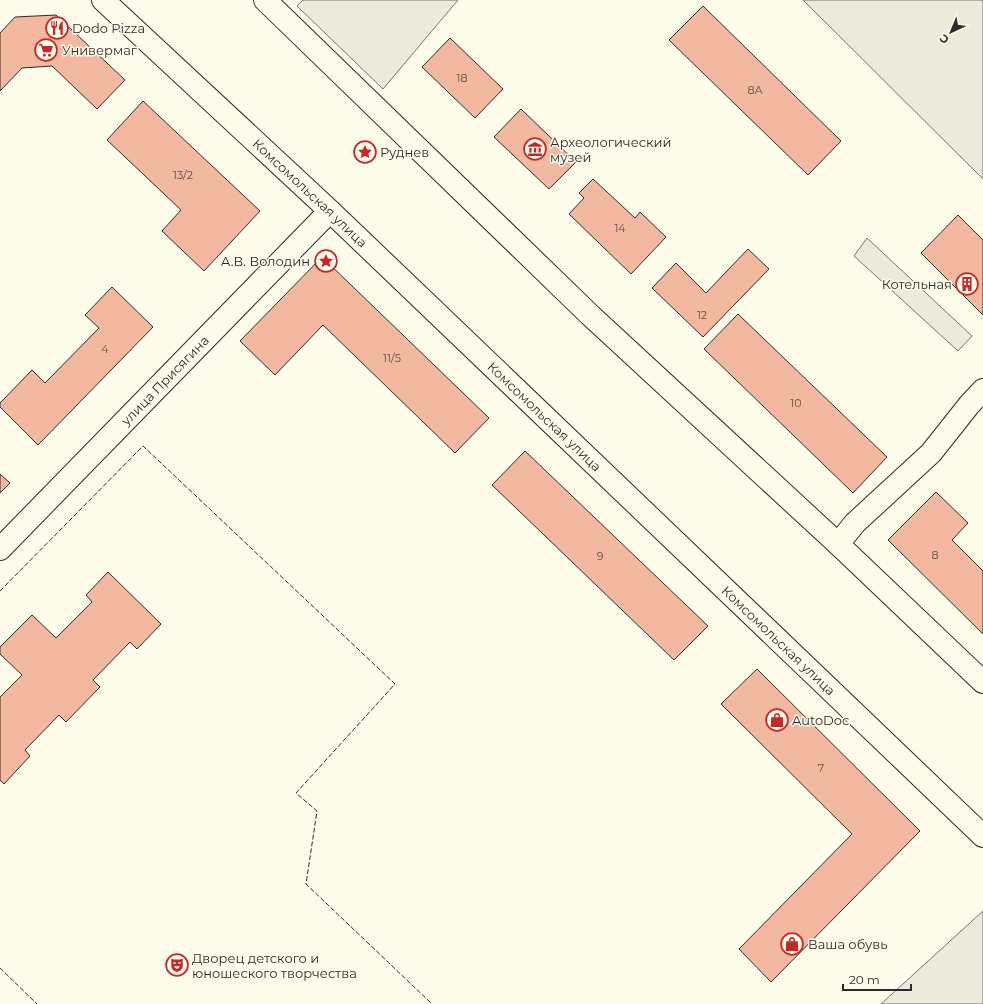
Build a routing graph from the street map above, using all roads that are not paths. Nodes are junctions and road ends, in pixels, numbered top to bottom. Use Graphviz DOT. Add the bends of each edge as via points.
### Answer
graph roads {
  1 [pos="103,0"];
  2 [pos="265,0"];
  3 [pos="330,211"];
  4 [pos="983,390"];
  5 [pos="838,544"];
  6 [pos="0,549"];
  7 [pos="983,682"];
  8 [pos="982,834"];
  1 -- 3 [label="main road, Комсомольская улица"];
  2 -- 5 [label="main road" via="590,315"];
  3 -- 6 [label="main road, улица Присягина"];
  3 -- 8 [label="main road, Комсомольская улица"];
  4 -- 5 [label="main road" via="931,453 855,523"];
  5 -- 7 [label="main road"];
}
